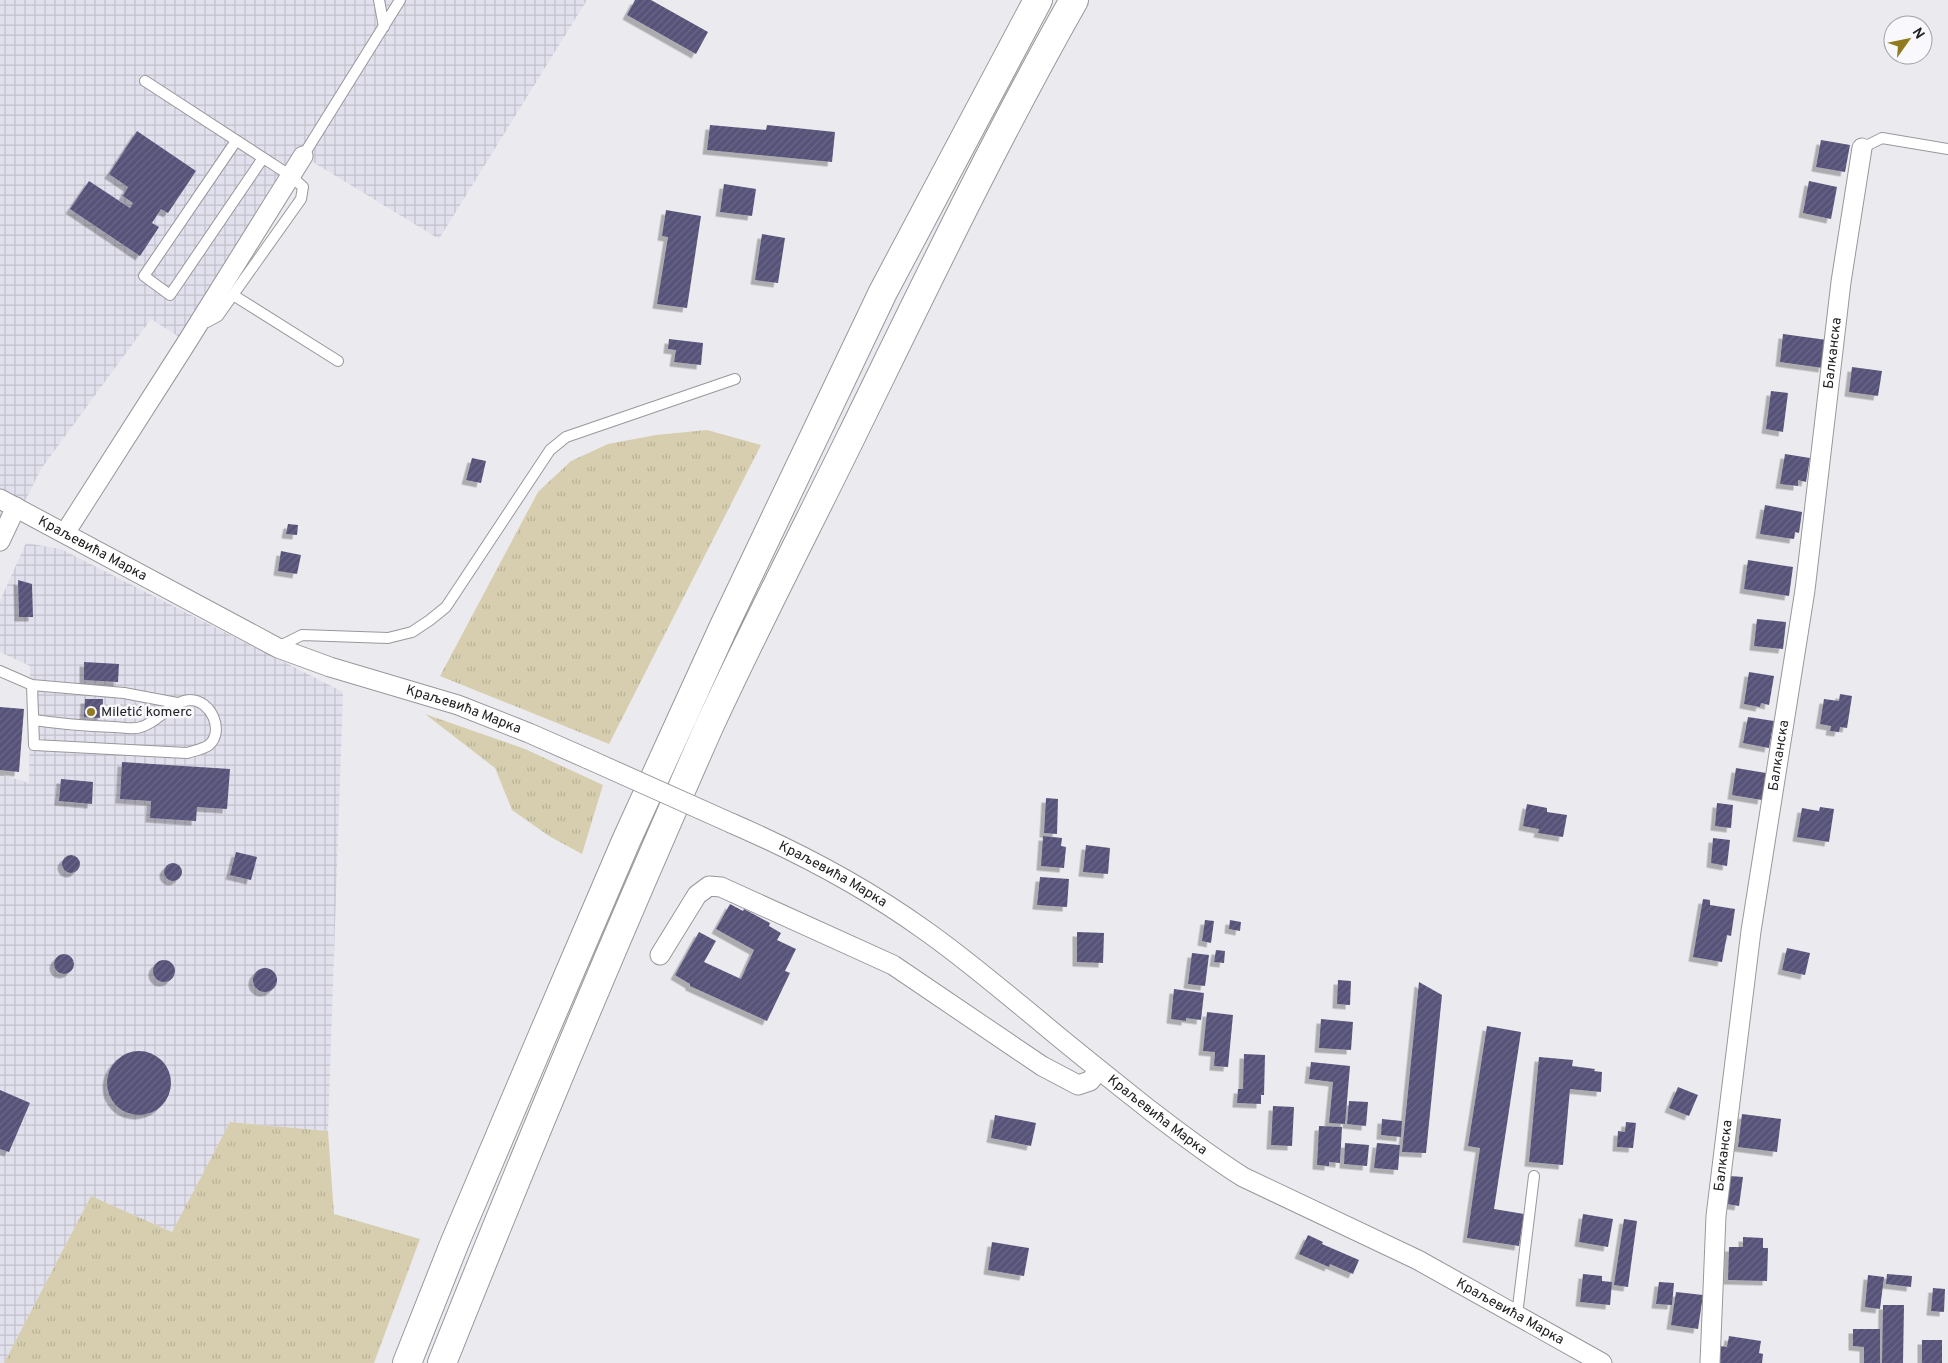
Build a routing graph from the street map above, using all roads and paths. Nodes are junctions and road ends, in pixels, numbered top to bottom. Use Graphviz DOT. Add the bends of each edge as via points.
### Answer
graph roads {
  1 [pos="379,0"];
  2 [pos="400,0"];
  3 [pos="1038,0"];
  4 [pos="1074,0"];
  5 [pos="384,27"];
  6 [pos="145,82"];
  7 [pos="236,140"];
  8 [pos="1862,148"];
  9 [pos="1948,149"];
  10 [pos="303,156"];
  11 [pos="263,158"];
  12 [pos="291,176"];
  13 [pos="233,295"];
  14 [pos="201,320"];
  15 [pos="338,361"];
  16 [pos="734,379"];
  17 [pos="8,503"];
  18 [pos="64,534"];
  19 [pos="0,541"];
  20 [pos="278,648"];
  21 [pos="0,671"];
  22 [pos="32,685"];
  23 [pos="178,703"];
  24 [pos="34,720"];
  25 [pos="660,956"];
  26 [pos="1099,1070"];
  27 [pos="1534,1176"];
  28 [pos="1517,1315"];
  29 [pos="407,1363"];
  30 [pos="442,1363"];
  31 [pos="1602,1363"];
  32 [pos="1710,1363"];
  1 -- 5 [label="lane"];
  2 -- 5 [label="lane"];
  3 -- 29 [label="highway" via="883,292 724,626 554,1008"];
  4 -- 30 [label="highway" via="966,202 710,727 574,1038"];
  5 -- 10 [label="lane"];
  6 -- 7 [label="lane"];
  7 -- 11 [label="lane"];
  7 -- 11 [label="lane" via="144,276 170,294"];
  8 -- 9 [label="lane" via="1882,138"];
  8 -- 32 [label="street, Балканска" via="1841,282 1805,590 1750,941 1716,1216"];
  10 -- 12 [label="street"];
  11 -- 12 [label="lane"];
  12 -- 13 [label="lane" via="303,187 301,199"];
  12 -- 14 [label="street"];
  13 -- 14 [label="lane" via="218,316 207,322"];
  13 -- 15 [label="lane"];
  14 -- 18 [label="street"];
  16 -- 20 [label="lane" via="566,437 550,450 446,607 412,632 388,638 302,635"];
  17 -- 18 [label="street, Краљевића Марка"];
  17 -- 19 [label="street"];
  18 -- 20 [label="street, Краљевића Марка"];
  20 -- 26 [label="street, Краљевића Марка, bridge" via="458,705 529,733 781,845 827,869 924,929"];
  21 -- 22 [label="lane"];
  22 -- 23 [label="lane" via="124,693"];
  22 -- 24 [label="lane"];
  23 -- 24 [label="lane" via="152,723 139,728"];
  23 -- 24 [label="lane" via="190,700 207,707 215,719 216,729 208,746 187,753 34,746"];
  25 -- 26 [label="street" via="697,894 709,886 721,887 893,965 1042,1066 1078,1085 1090,1081"];
  26 -- 28 [label="street, Краљевића Марка" via="1188,1140 1243,1177 1418,1260"];
  27 -- 28 [label="lane"];
  28 -- 31 [label="street, Краљевића Марка"];
}
